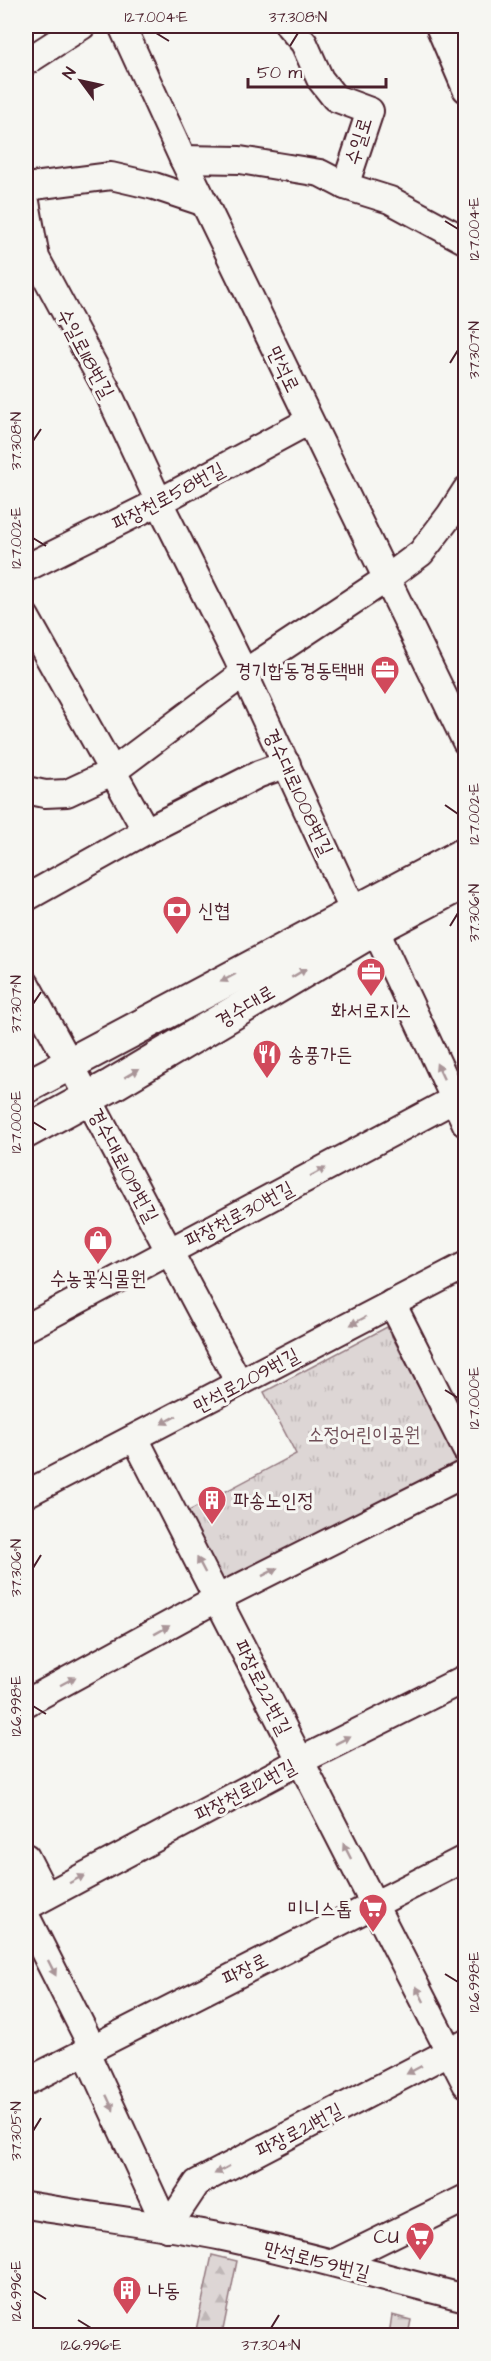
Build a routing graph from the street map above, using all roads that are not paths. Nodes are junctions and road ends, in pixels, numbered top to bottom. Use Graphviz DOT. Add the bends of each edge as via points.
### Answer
graph roads {
  1 [pos="82,26"];
  2 [pos="122,26"];
  3 [pos="289,26"];
  4 [pos="439,26"];
  5 [pos="26,62"];
  6 [pos="465,88"];
  7 [pos="183,159"];
  8 [pos="345,186"];
  9 [pos="26,187"];
  10 [pos="26,202"];
  11 [pos="205,203"];
  12 [pos="465,241"];
  13 [pos="31,261"];
  14 [pos="309,420"];
  15 [pos="465,490"];
  16 [pos="159,502"];
  17 [pos="26,568"];
  18 [pos="386,579"];
  19 [pos="26,617"];
  20 [pos="244,673"];
  21 [pos="465,742"];
  22 [pos="287,764"];
  23 [pos="112,772"];
  24 [pos="26,790"];
  25 [pos="146,831"];
  26 [pos="465,853"];
  27 [pos="465,881"];
  28 [pos="26,898"];
  29 [pos="374,920"];
  30 [pos="26,984"];
  31 [pos="78,1078"];
  32 [pos="26,1087"];
  33 [pos="453,1100"];
  34 [pos="465,1124"];
  35 [pos="26,1132"];
  36 [pos="170,1251"];
  37 [pos="465,1265"];
  38 [pos="392,1303"];
  39 [pos="26,1328"];
  40 [pos="239,1383"];
  41 [pos="135,1438"];
  42 [pos="465,1450"];
  43 [pos="465,1473"];
  44 [pos="26,1494"];
  45 [pos="218,1598"];
  46 [pos="465,1678"];
  47 [pos="26,1703"];
  48 [pos="300,1761"];
  49 [pos="26,1857"];
  50 [pos="465,1858"];
  51 [pos="36,1901"];
  52 [pos="374,1903"];
  53 [pos="26,1916"];
  54 [pos="457,2047"];
  55 [pos="89,2048"];
  56 [pos="26,2082"];
  57 [pos="465,2084"];
  58 [pos="465,2198"];
  59 [pos="26,2205"];
  60 [pos="167,2228"];
  61 [pos="336,2262"];
  62 [pos="465,2298"];
  1 -- 5 [label="street"];
  2 -- 7 [label="street, 만석로"];
  3 -- 8 [label="street, 수일로" via="304,43 320,79 335,98 370,111"];
  4 -- 6 [label="street"];
  7 -- 8 [label="street" via="274,165 320,173"];
  7 -- 11 [label="street, 만석로"];
  8 -- 12 [label="street" via="390,200"];
  9 -- 11 [label="street" via="111,176"];
  10 -- 13 [label="street, 수일로118번길"];
  11 -- 14 [label="street, 만석로"];
  13 -- 16 [label="street, 수일로118번길" via="106,388"];
  14 -- 16 [label="street, 파장천로58번길"];
  14 -- 18 [label="street, 만석로"];
  15 -- 18 [label="street" via="421,553"];
  16 -- 17 [label="street, 파장천로58번길"];
  16 -- 20 [label="street, 경수대로1008번길"];
  18 -- 20 [label="street"];
  18 -- 21 [label="street, 만석로"];
  19 -- 23 [label="street"];
  20 -- 22 [label="street, 경수대로1008번길"];
  20 -- 23 [label="street"];
  22 -- 25 [label="street"];
  22 -- 29 [label="street, 경수대로1008번길"];
  23 -- 24 [label="street" via="67,793 45,795"];
  23 -- 25 [label="street"];
  25 -- 28 [label="street"];
  26 -- 29 [label="main road" via="427,873 430,881"];
  27 -- 29 [label="main road, 경수대로"];
  29 -- 31 [label="main road, 경수대로"];
  33 -- 29 [label="street, 경수대로1008번길, one-way"];
  30 -- 31 [label="street, 경수대로1019번길"];
  31 -- 32 [label="main road, 경수대로"];
  31 -- 35 [label="main road, 경수대로"];
  31 -- 36 [label="street, 경수대로1019번길"];
  33 -- 34 [label="street, 경수대로1008번길"];
  36 -- 33 [label="street, 파장천로30번길, one-way"];
  36 -- 39 [label="street, 파장천로30번길"];
  36 -- 40 [label="street, 경수대로1019번길"];
  37 -- 38 [label="street, 만석로209번길"];
  38 -- 40 [label="street, 만석로209번길, one-way"];
  38 -- 42 [label="street"];
  40 -- 41 [label="street, 만석로209번길, one-way"];
  41 -- 44 [label="street, 만석로209번길"];
  45 -- 41 [label="street, 파장로22번길, one-way"];
  45 -- 43 [label="street, one-way"];
  47 -- 45 [label="street, one-way"];
  45 -- 48 [label="street, 파장로22번길"];
  48 -- 46 [label="street, 파장천로12번길, one-way"];
  51 -- 48 [label="street, 파장천로12번길, one-way"];
  52 -- 48 [label="street, 파장로22번길, one-way"];
  49 -- 51 [label="street"];
  50 -- 52 [label="street, 파장로"];
  54 -- 52 [label="street, one-way"];
  52 -- 55 [label="street, 파장로"];
  53 -- 55 [label="street, one-way"];
  54 -- 57 [label="street"];
  54 -- 60 [label="street, 파장로21번길, one-way" via="197,2183"];
  55 -- 56 [label="street, 파장로"];
  55 -- 60 [label="street, one-way"];
  58 -- 61 [label="street"];
  59 -- 60 [label="street, 만석로159번길"];
  60 -- 61 [label="street, 만석로159번길"];
  61 -- 62 [label="street, 만석로159번길"];
}
